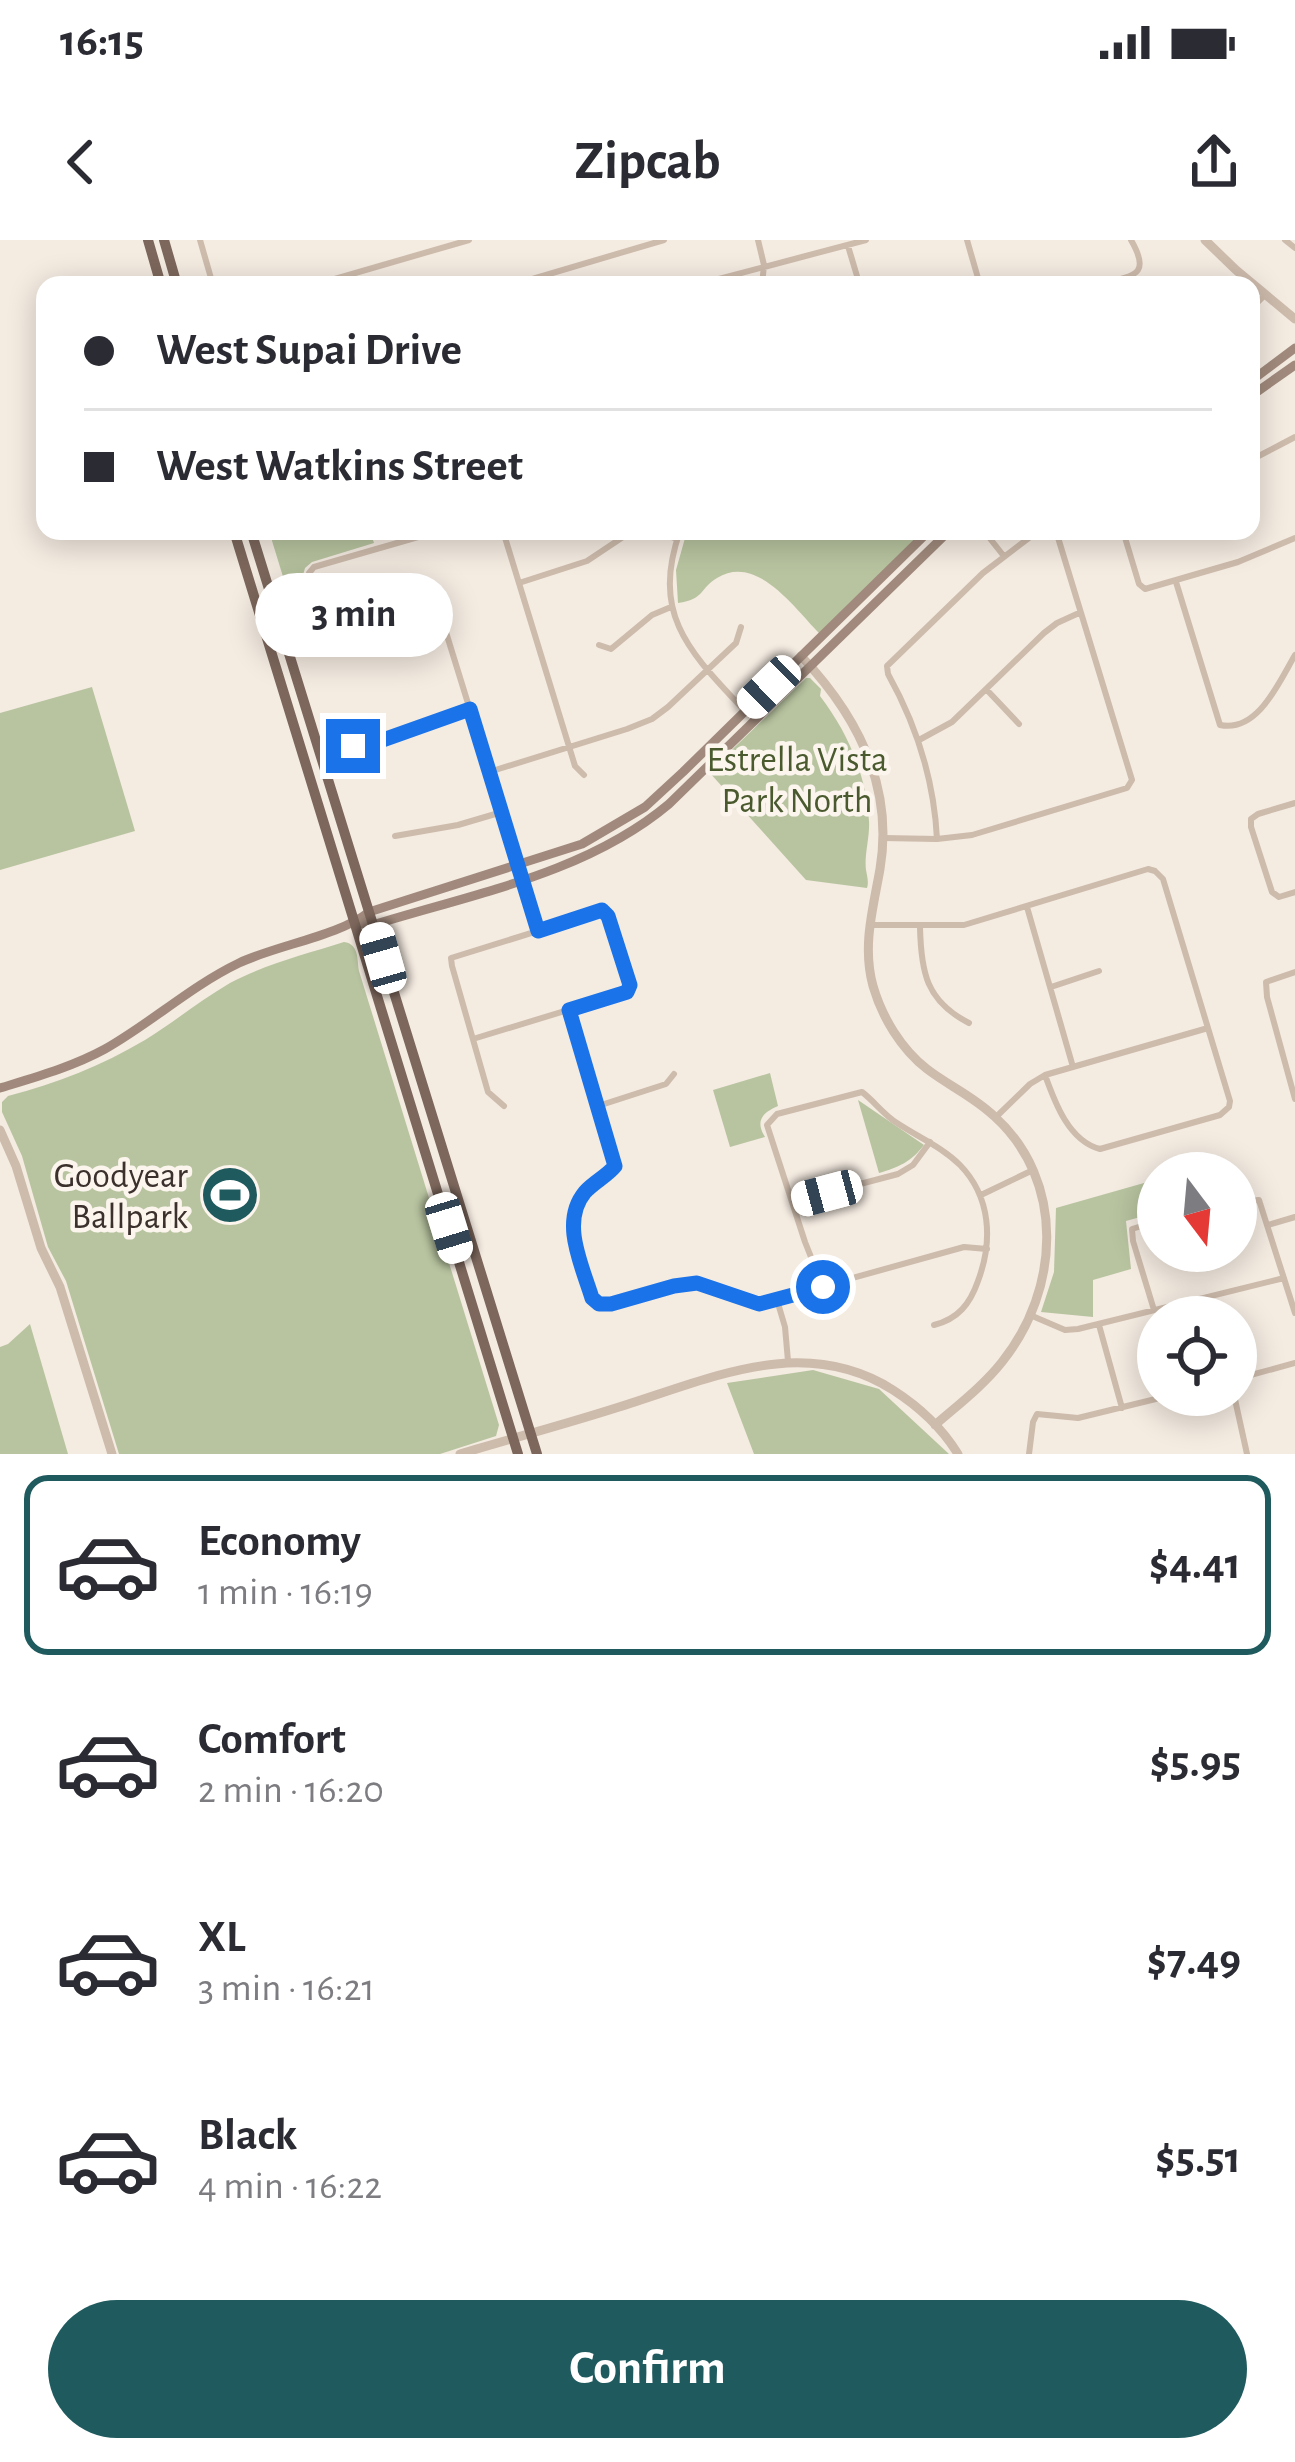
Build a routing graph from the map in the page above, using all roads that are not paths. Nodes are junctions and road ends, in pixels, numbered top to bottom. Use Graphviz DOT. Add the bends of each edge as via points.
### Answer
graph roads {
  1 [pos="148,240"];
  2 [pos="164,240"];
  3 [pos="200,240"];
  4 [pos="469,240"];
  5 [pos="664,240"];
  6 [pos="758,240"];
  7 [pos="866,240"];
  8 [pos="967,240"];
  9 [pos="1131,240"];
  10 [pos="1205,240"];
  11 [pos="1285,240"];
  12 [pos="437,244"];
  13 [pos="848,246"];
  14 [pos="1295,248"];
  15 [pos="764,265"];
  16 [pos="353,274"];
  17 [pos="158,276"];
  18 [pos="174,276"];
  19 [pos="210,276"];
  20 [pos="346,276"];
  21 [pos="542,276"];
  22 [pos="727,276"];
  23 [pos="763,276"];
  24 [pos="857,276"];
  25 [pos="977,276"];
  26 [pos="1127,276"];
  27 [pos="1244,276"];
  28 [pos="1260,290"];
  29 [pos="1265,295"];
  30 [pos="1260,300"];
  31 [pos="1295,320"];
  32 [pos="1295,348"];
  33 [pos="1295,365"];
  34 [pos="1260,374"];
  35 [pos="1260,390"];
  36 [pos="1295,436"];
  37 [pos="1260,455"];
  38 [pos="1295,538"];
  39 [pos="237,540"];
  40 [pos="254,540"];
  41 [pos="398,540"];
  42 [pos="506,540"];
  43 [pos="618,540"];
  44 [pos="677,540"];
  45 [pos="920,540"];
  46 [pos="940,540"];
  47 [pos="991,540"];
  48 [pos="1025,540"];
  49 [pos="1059,540"];
  50 [pos="1126,540"];
  51 [pos="1003,555"];
  52 [pos="1176,582"];
  53 [pos="519,583"];
  54 [pos="673,606"];
  55 [pos="1080,613"];
  56 [pos="741,627"];
  57 [pos="599,646"];
  58 [pos="801,656"];
  59 [pos="1295,656"];
  60 [pos="811,666"];
  61 [pos="707,670"];
  62 [pos="986,689"];
  63 [pos="470,709"];
  64 [pos="745,711"];
  65 [pos="754,721"];
  66 [pos="1019,724"];
  67 [pos="919,740"];
  68 [pos="353,746"];
  69 [pos="569,747"];
  70 [pos="489,772"];
  71 [pos="584,775"];
  72 [pos="1295,803"];
  73 [pos="502,812"];
  74 [pos="394,836"];
  75 [pos="883,838"];
  76 [pos="937,839"];
  77 [pos="518,866"];
  78 [pos="522,878"];
  79 [pos="1295,892"];
  80 [pos="1027,907"];
  81 [pos="371,919"];
  82 [pos="356,923"];
  83 [pos="869,925"];
  84 [pos="920,926"];
  85 [pos="538,931"];
  86 [pos="1099,971"];
  87 [pos="1295,971"];
  88 [pos="1050,987"];
  89 [pos="569,1010"];
  90 [pos="969,1023"];
  91 [pos="1208,1028"];
  92 [pos="473,1039"];
  93 [pos="1291,1065"];
  94 [pos="1073,1067"];
  95 [pos="674,1074"];
  96 [pos="1045,1076"];
  97 [pos="0,1088"];
  98 [pos="1295,1099"];
  99 [pos="503,1106"];
  100 [pos="598,1106"];
  101 [pos="996,1117"];
  102 [pos="0,1130"];
  103 [pos="930,1142"];
  104 [pos="1034,1169"];
  105 [pos="981,1195"];
  106 [pos="1257,1200"];
  107 [pos="792,1202"];
  108 [pos="1295,1217"];
  109 [pos="1268,1225"];
  110 [pos="1137,1227"];
  111 [pos="987,1250"];
  112 [pos="1137,1254"];
  113 [pos="1284,1278"];
  114 [pos="823,1287"];
  115 [pos="1211,1296"];
  116 [pos="777,1300"];
  117 [pos="1295,1313"];
  118 [pos="1030,1315"];
  119 [pos="1137,1315"];
  120 [pos="934,1325"];
  121 [pos="1099,1325"];
  122 [pos="788,1361"];
  123 [pos="1295,1363"];
  124 [pos="1257,1373"];
  125 [pos="1137,1404"];
  126 [pos="1122,1408"];
  127 [pos="1238,1416"];
  128 [pos="935,1425"];
  129 [pos="531,1434"];
  130 [pos="513,1439"];
  131 [pos="112,1454"];
  132 [pos="460,1454"];
  133 [pos="519,1454"];
  134 [pos="537,1454"];
  135 [pos="958,1454"];
  136 [pos="1029,1454"];
  137 [pos="1246,1454"];
  1 -- 17 [label="main road"];
  2 -- 18 [label="main road"];
  3 -- 19 [label="street"];
  4 -- 12 [label="street"];
  5 -- 21 [label="street"];
  6 -- 15 [label="street"];
  7 -- 13 [label="street"];
  8 -- 25 [label="street"];
  9 -- 26 [label="street" via="1142,266"];
  10 -- 27 [label="street"];
  11 -- 14 [label="street"];
  12 -- 16 [label="street"];
  13 -- 15 [label="street"];
  13 -- 24 [label="street"];
  15 -- 22 [label="street"];
  15 -- 23 [label="street"];
  16 -- 20 [label="street"];
  28 -- 29 [label="street"];
  29 -- 30 [label="street"];
  29 -- 31 [label="street"];
  32 -- 34 [label="main road"];
  33 -- 35 [label="main road"];
  36 -- 37 [label="street"];
  38 -- 52 [label="street"];
  39 -- 82 [label="main road"];
  40 -- 81 [label="main road"];
  41 -- 63 [label="street" via="309,573 329,642 370,652 440,621"];
  42 -- 53 [label="street"];
  43 -- 53 [label="street" via="587,561"];
  44 -- 54 [label="street"];
  45 -- 58 [label="main road"];
  46 -- 60 [label="main road"];
  47 -- 51 [label="street"];
  48 -- 51 [label="street"];
  49 -- 55 [label="street"];
  50 -- 52 [label="street" via="1139,584"];
  51 -- 67 [label="street" via="886,666"];
  52 -- 59 [label="street" via="1220,725 1251,718"];
  53 -- 69 [label="street"];
  54 -- 57 [label="street" via="610,649"];
  54 -- 61 [label="street" via="689,650"];
  55 -- 62 [label="street" via="1057,622"];
  55 -- 76 [label="street" via="1132,780 972,835"];
  56 -- 61 [label="street" via="736,643"];
  58 -- 60 [label="street"];
  58 -- 64 [label="main road"];
  60 -- 65 [label="main road"];
  60 -- 75 [label="street" via="865,745"];
  61 -- 64 [label="street"];
  61 -- 69 [label="street" via="662,713"];
  62 -- 66 [label="street"];
  62 -- 67 [label="street"];
  63 -- 68 [label="street"];
  63 -- 70 [label="street"];
  64 -- 65 [label="street"];
  64 -- 77 [label="main road" via="645,807 582,844"];
  65 -- 78 [label="main road" via="631,833"];
  67 -- 76 [label="street"];
  69 -- 70 [label="street"];
  69 -- 71 [label="street"];
  70 -- 73 [label="street"];
  72 -- 79 [label="street" via="1251,819 1275,896"];
  73 -- 74 [label="street"];
  73 -- 77 [label="street"];
  75 -- 76 [label="street"];
  75 -- 83 [label="street"];
  77 -- 78 [label="street"];
  77 -- 81 [label="main road"];
  78 -- 81 [label="main road"];
  78 -- 85 [label="street"];
  80 -- 84 [label="street" via="964,926"];
  80 -- 88 [label="street"];
  80 -- 91 [label="street" via="1155,871"];
  81 -- 82 [label="main road"];
  81 -- 129 [label="main road"];
  82 -- 97 [label="main road" via="238,964 97,1054"];
  82 -- 130 [label="main road"];
  83 -- 84 [label="street"];
  83 -- 101 [label="street" via="872,979 896,1035 926,1069"];
  84 -- 90 [label="street" via="920,958 934,996"];
  85 -- 89 [label="street" via="602,910 608,916 630,985"];
  85 -- 92 [label="street" via="451,958"];
  86 -- 88 [label="street"];
  87 -- 93 [label="street" via="1266,982"];
  88 -- 94 [label="street"];
  89 -- 92 [label="street"];
  89 -- 100 [label="street"];
  91 -- 94 [label="street"];
  91 -- 96 [label="street" via="1230,1101 1220,1114 1100,1149 1080,1139"];
  92 -- 99 [label="street" via="488,1092"];
  93 -- 98 [label="street"];
  94 -- 96 [label="street"];
  95 -- 100 [label="street" via="666,1084"];
  96 -- 101 [label="street"];
  100 -- 116 [label="street" via="613,1171 585,1192 574,1239 592,1298 611,1304 697,1283 759,1304"];
  101 -- 104 [label="street"];
  102 -- 131 [label="street"];
  103 -- 105 [label="street"];
  103 -- 107 [label="street" via="898,1174"];
  103 -- 107 [label="street" via="862,1091 777,1114 767,1125"];
  104 -- 105 [label="street"];
  104 -- 118 [label="street" via="1047,1258"];
  105 -- 111 [label="street"];
  106 -- 109 [label="street"];
  107 -- 114 [label="street"];
  108 -- 109 [label="street"];
  109 -- 113 [label="street"];
  110 -- 112 [label="street"];
  111 -- 114 [label="street" via="964,1247"];
  111 -- 120 [label="street" via="961,1312"];
  113 -- 115 [label="street"];
  113 -- 117 [label="street"];
  114 -- 116 [label="street"];
  116 -- 122 [label="street"];
  118 -- 121 [label="street" via="1065,1330"];
  118 -- 128 [label="street" via="1003,1361"];
  119 -- 121 [label="street"];
  121 -- 126 [label="street"];
  122 -- 128 [label="street" via="874,1379"];
  122 -- 129 [label="street"];
  123 -- 124 [label="street"];
  125 -- 126 [label="street"];
  126 -- 136 [label="street" via="1078,1418 1037,1414"];
  127 -- 137 [label="street"];
  128 -- 135 [label="street"];
  129 -- 130 [label="street"];
  129 -- 133 [label="street"];
  129 -- 134 [label="main road"];
  130 -- 132 [label="street"];
  130 -- 133 [label="main road"];
}
